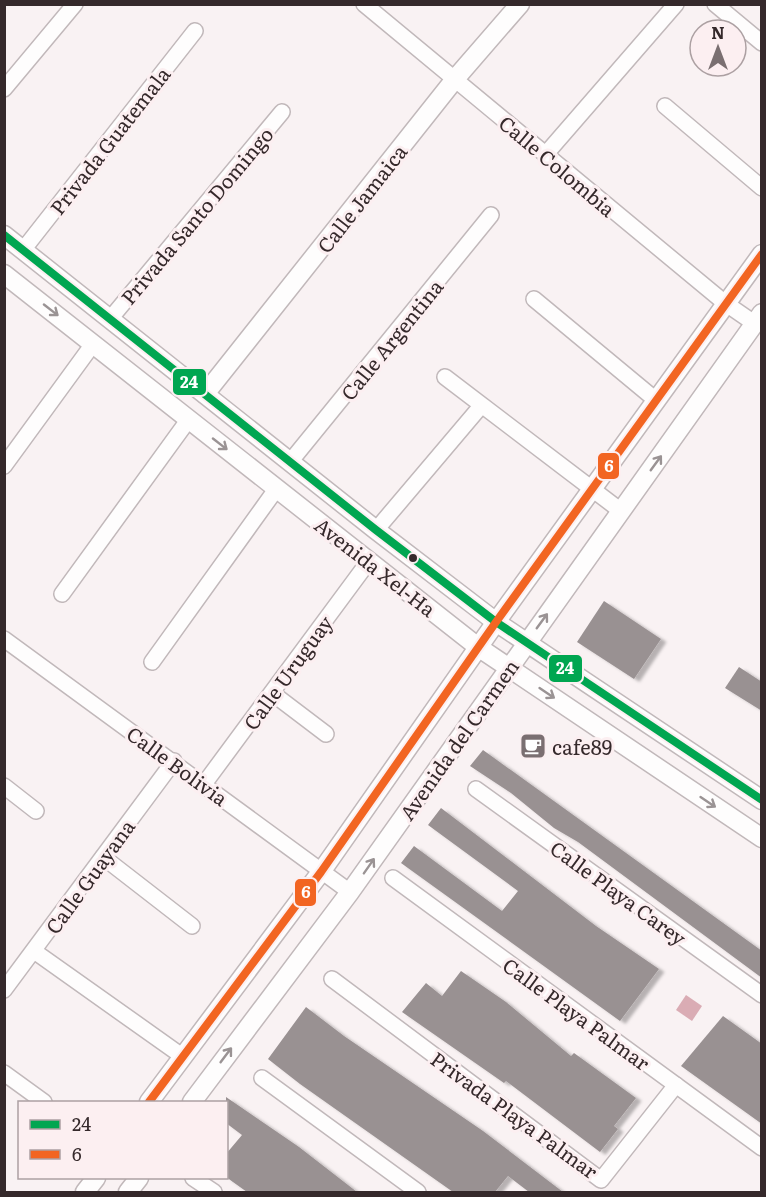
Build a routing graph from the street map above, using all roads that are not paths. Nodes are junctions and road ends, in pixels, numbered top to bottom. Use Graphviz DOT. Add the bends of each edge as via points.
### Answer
graph roads {
  1 [pos="75,4"];
  2 [pos="520,4"];
  3 [pos="676,4"];
  4 [pos="715,4"];
  5 [pos="369,6"];
  6 [pos="195,31"];
  7 [pos="762,44"];
  8 [pos="455,80"];
  9 [pos="4,89"];
  10 [pos="665,106"];
  11 [pos="282,112"];
  12 [pos="545,155"];
  13 [pos="762,188"];
  14 [pos="491,215"];
  15 [pos="4,235"];
  16 [pos="23,250"];
  17 [pos="762,254"];
  18 [pos="5,275"];
  19 [pos="534,299"];
  20 [pos="725,303"];
  21 [pos="758,318"];
  22 [pos="110,319"];
  23 [pos="93,344"];
  24 [pos="445,376"];
  25 [pos="205,394"];
  26 [pos="657,401"];
  27 [pos="482,406"];
  28 [pos="189,419"];
  29 [pos="290,462"];
  30 [pos="4,466"];
  31 [pos="277,488"];
  32 [pos="593,490"];
  33 [pos="621,511"];
  34 [pos="376,530"];
  35 [pos="369,561"];
  36 [pos="62,594"];
  37 [pos="496,622"];
  38 [pos="4,639"];
  39 [pos="527,642"];
  40 [pos="478,647"];
  41 [pos="152,662"];
  42 [pos="508,667"];
  43 [pos="272,693"];
  44 [pos="326,734"];
  45 [pos="174,761"];
  46 [pos="204,784"];
  47 [pos="4,786"];
  48 [pos="476,789"];
  49 [pos="762,800"];
  50 [pos="36,811"];
  51 [pos="762,838"];
  52 [pos="103,857"];
  53 [pos="321,872"];
  54 [pos="393,878"];
  55 [pos="350,892"];
  56 [pos="192,926"];
  57 [pos="34,951"];
  58 [pos="332,979"];
  59 [pos="4,990"];
  60 [pos="762,995"];
  61 [pos="182,1056"];
  62 [pos="4,1073"];
  63 [pos="262,1078"];
  64 [pos="676,1085"];
  65 [pos="43,1101"];
  66 [pos="150,1101"];
  67 [pos="193,1101"];
  68 [pos="762,1148"];
  69 [pos="95,1179"];
  70 [pos="138,1179"];
  71 [pos="194,1179"];
  72 [pos="85,1192"];
  73 [pos="129,1192"];
  74 [pos="214,1192"];
  75 [pos="418,1192"];
  1 -- 9 [label="street"];
  2 -- 8 [label="street, Calle Jamaica"];
  3 -- 12 [label="street"];
  4 -- 7 [label="street"];
  5 -- 8 [label="street, Calle Colombia"];
  6 -- 16 [label="street, Privada Guatemala"];
  8 -- 12 [label="street, Calle Colombia"];
  8 -- 25 [label="street, Calle Jamaica"];
  10 -- 13 [label="street"];
  11 -- 22 [label="street, Privada Santo Domingo"];
  12 -- 20 [label="street, Calle Colombia"];
  14 -- 29 [label="street, Calle Argentina"];
  15 -- 16 [label="street, Avenida Xel-Ha"];
  16 -- 22 [label="street, Avenida Xel-Ha"];
  17 -- 20 [label="street, Avenida del Carmen"];
  18 -- 23 [label="street, Avenida Xel-Ha, one-way"];
  19 -- 26 [label="street"];
  20 -- 21 [label="street, Calle Colombia"];
  20 -- 26 [label="street, Avenida del Carmen"];
  33 -- 21 [label="street, Avenida del Carmen, one-way"];
  22 -- 25 [label="street, Avenida Xel-Ha"];
  23 -- 28 [label="street, Avenida Xel-Ha"];
  23 -- 30 [label="street"];
  24 -- 27 [label="street"];
  25 -- 29 [label="street, Avenida Xel-Ha"];
  26 -- 32 [label="street, Avenida del Carmen"];
  27 -- 32 [label="street"];
  27 -- 34 [label="street"];
  28 -- 31 [label="street, Avenida Xel-Ha, one-way"];
  28 -- 36 [label="street"];
  29 -- 34 [label="street, Avenida Xel-Ha"];
  31 -- 35 [label="street, Avenida Xel-Ha"];
  31 -- 41 [label="street"];
  32 -- 33 [label="street"];
  32 -- 37 [label="street, Avenida del Carmen"];
  39 -- 33 [label="street, Avenida del Carmen, one-way"];
  34 -- 37 [label="street, Avenida Xel-Ha"];
  35 -- 40 [label="street, Avenida Xel-Ha"];
  35 -- 43 [label="street, Calle Uruguay"];
  37 -- 39 [label="street, Avenida Xel-Ha"];
  37 -- 40 [label="street, Avenida del Carmen"];
  38 -- 45 [label="street, Calle Bolivia"];
  39 -- 42 [label="street, Avenida del Carmen"];
  39 -- 49 [label="street, Avenida Xel-Ha"];
  40 -- 42 [label="street, Avenida Xel-Ha"];
  40 -- 53 [label="street, Avenida del Carmen"];
  42 -- 51 [label="street, Avenida Xel-Ha, one-way"];
  55 -- 42 [label="street, Avenida del Carmen, one-way"];
  43 -- 44 [label="street"];
  43 -- 46 [label="street, Calle Uruguay"];
  45 -- 46 [label="street, Calle Bolivia"];
  45 -- 52 [label="street, Calle Guayana"];
  46 -- 53 [label="street, Calle Bolivia"];
  47 -- 50 [label="street"];
  48 -- 60 [label="street, Calle Playa Carey"];
  52 -- 56 [label="street"];
  52 -- 57 [label="street, Calle Guayana"];
  53 -- 55 [label="street, Calle Bolivia"];
  53 -- 61 [label="street, Avenida del Carmen"];
  54 -- 64 [label="street, Calle Playa Palmar"];
  67 -- 55 [label="street, Avenida del Carmen, one-way"];
  57 -- 59 [label="street, Calle Guayana"];
  57 -- 61 [label="street"];
  58 -- 64 [label="street, Privada Playa Palmar" via="601,1180"];
  61 -- 66 [label="street, Avenida del Carmen"];
  62 -- 65 [label="street"];
  63 -- 75 [label="street"];
  64 -- 68 [label="street, Calle Playa Palmar"];
  69 -- 72 [label="street"];
  70 -- 73 [label="street"];
  71 -- 74 [label="street"];
}
